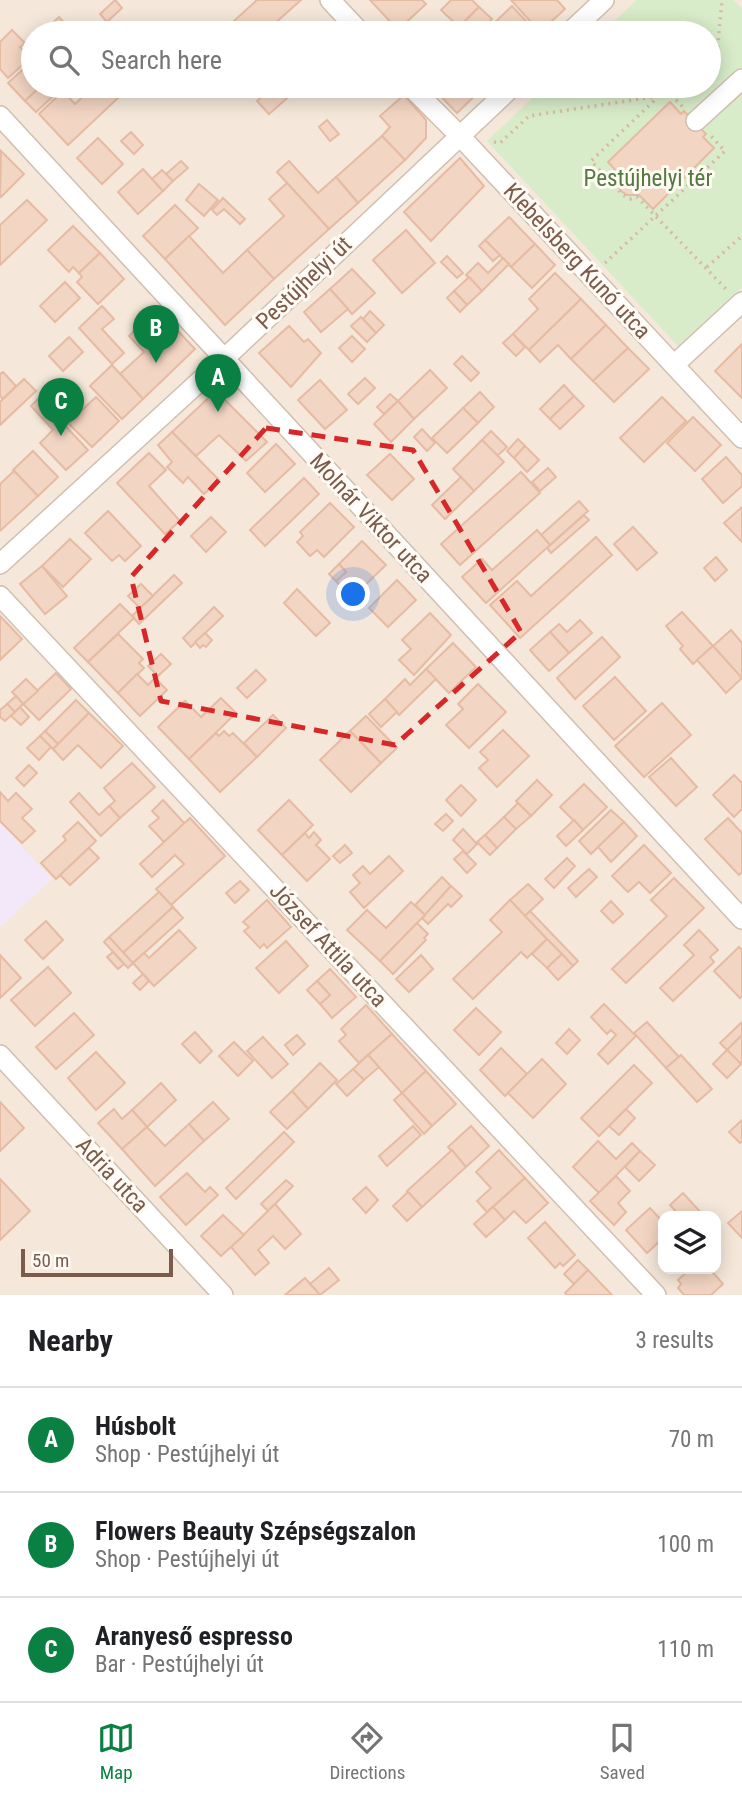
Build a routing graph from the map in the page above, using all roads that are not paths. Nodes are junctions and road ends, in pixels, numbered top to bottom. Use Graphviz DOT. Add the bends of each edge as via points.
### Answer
graph roads {
  1 [pos="330,0"];
  2 [pos="604,0"];
  3 [pos="350,21"];
  4 [pos="582,21"];
  5 [pos="742,79"];
  6 [pos="721,92"];
  7 [pos="422,98"];
  8 [pos="500,98"];
  9 [pos="715,98"];
  10 [pos="0,116"];
  11 [pos="696,121"];
  12 [pos="459,135"];
  13 [pos="739,305"];
  14 [pos="225,358"];
  15 [pos="674,365"];
  16 [pos="742,438"];
  17 [pos="0,564"];
  18 [pos="0,596"];
  19 [pos="742,919"];
  20 [pos="0,1055"];
  21 [pos="223,1295"];
  22 [pos="656,1295"];
  1 -- 3 [label="street"];
  2 -- 4 [label="street"];
  5 -- 6 [label="street"];
  7 -- 12 [label="street, Klebelsberg Kunó utca"];
  8 -- 12 [label="street, Pestújhelyi út"];
  9 -- 11 [label="street"];
  10 -- 14 [label="street, Molnár Viktor utca"];
  12 -- 14 [label="street, Pestújhelyi út"];
  12 -- 15 [label="street, Klebelsberg Kunó utca"];
  13 -- 15 [label="street"];
  14 -- 17 [label="street, Pestújhelyi út"];
  14 -- 19 [label="street, Molnár Viktor utca"];
  15 -- 16 [label="street, Klebelsberg Kunó utca"];
  18 -- 22 [label="street, József Attila utca"];
  20 -- 21 [label="street, Adria utca"];
}
